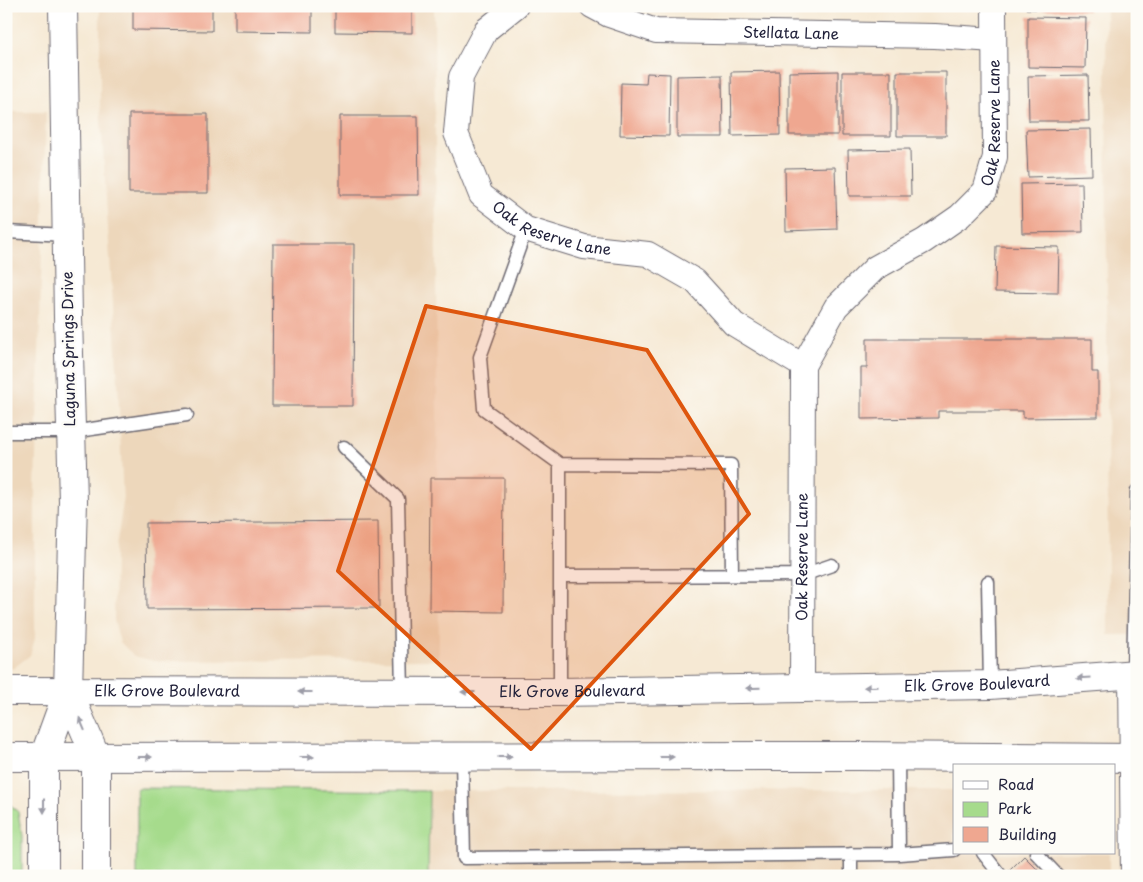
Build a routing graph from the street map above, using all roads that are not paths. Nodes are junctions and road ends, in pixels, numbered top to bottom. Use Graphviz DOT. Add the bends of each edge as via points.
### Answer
graph roads {
  1 [pos="63,6"];
  2 [pos="516,6"];
  3 [pos="592,6"];
  4 [pos="994,6"];
  5 [pos="994,40"];
  6 [pos="526,229"];
  7 [pos="6,232"];
  8 [pos="67,235"];
  9 [pos="803,366"];
  10 [pos="187,416"];
  11 [pos="6,432"];
  12 [pos="71,432"];
  13 [pos="344,447"];
  14 [pos="560,464"];
  15 [pos="1137,491"];
  16 [pos="832,565"];
  17 [pos="732,575"];
  18 [pos="803,575"];
  19 [pos="560,576"];
  20 [pos="988,582"];
  21 [pos="1135,674"];
  22 [pos="990,685"];
  23 [pos="802,688"];
  24 [pos="6,691"];
  25 [pos="68,691"];
  26 [pos="402,692"];
  27 [pos="560,692"];
  28 [pos="898,756"];
  29 [pos="6,757"];
  30 [pos="44,757"];
  31 [pos="96,757"];
  32 [pos="462,758"];
  33 [pos="1135,758"];
  34 [pos="953,850"];
  35 [pos="851,854"];
  36 [pos="899,854"];
  37 [pos="983,854"];
  38 [pos="1037,854"];
  39 [pos="44,876"];
  40 [pos="96,876"];
  41 [pos="851,876"];
  42 [pos="1001,876"];
  43 [pos="1058,876"];
  44 [pos="1135,876"];
  1 -- 8 [label="main road, Laguna Springs Drive"];
  2 -- 6 [label="street, Oak Reserve Lane" via="486,30 461,77 456,133 481,195"];
  3 -- 5 [label="street, Stellata Lane" via="656,31"];
  4 -- 5 [label="street, Oak Reserve Lane"];
  5 -- 9 [label="street, Oak Reserve Lane" via="995,157 985,191 960,216 924,241 875,268 836,307"];
  6 -- 9 [label="street, Oak Reserve Lane" via="584,247 648,254 695,281 734,324"];
  6 -- 14 [label="lane" via="480,357 484,409"];
  7 -- 8 [label="lane"];
  8 -- 12 [label="main road, Laguna Springs Drive"];
  9 -- 18 [label="street, Oak Reserve Lane"];
  10 -- 12 [label="lane"];
  11 -- 12 [label="lane"];
  12 -- 25 [label="main road, Laguna Springs Drive" via="73,510"];
  13 -- 26 [label="lane" via="398,499"];
  14 -- 17 [label="lane" via="731,465"];
  14 -- 19 [label="lane"];
  15 -- 21 [label="lane"];
  16 -- 18 [label="lane"];
  17 -- 18 [label="lane"];
  17 -- 19 [label="lane"];
  18 -- 23 [label="street, Oak Reserve Lane"];
  19 -- 27 [label="lane"];
  20 -- 22 [label="lane"];
  21 -- 22 [label="main road, Elk Grove Boulevard, one-way"];
  21 -- 33 [label="main road"];
  22 -- 23 [label="main road, Elk Grove Boulevard, one-way"];
  23 -- 27 [label="main road, Elk Grove Boulevard, one-way"];
  24 -- 25 [label="main road, Elk Grove Boulevard"];
  26 -- 25 [label="main road, Elk Grove Boulevard, one-way"];
  25 -- 30 [label="main road, Laguna Springs Drive"];
  31 -- 25 [label="main road, Laguna Springs Drive, one-way"];
  27 -- 26 [label="main road, Elk Grove Boulevard, one-way"];
  32 -- 28 [label="main road, one-way"];
  28 -- 33 [label="main road"];
  28 -- 36 [label="lane"];
  29 -- 30 [label="main road"];
  30 -- 31 [label="main road"];
  30 -- 39 [label="main road, Laguna Springs Drive, one-way"];
  31 -- 32 [label="main road, one-way"];
  31 -- 40 [label="main road, Laguna Springs Drive"];
  32 -- 35 [label="lane" via="464,858"];
  33 -- 44 [label="main road"];
  34 -- 36 [label="lane"];
  35 -- 36 [label="lane"];
  35 -- 41 [label="lane"];
  37 -- 42 [label="lane"];
  38 -- 43 [label="lane"];
}
